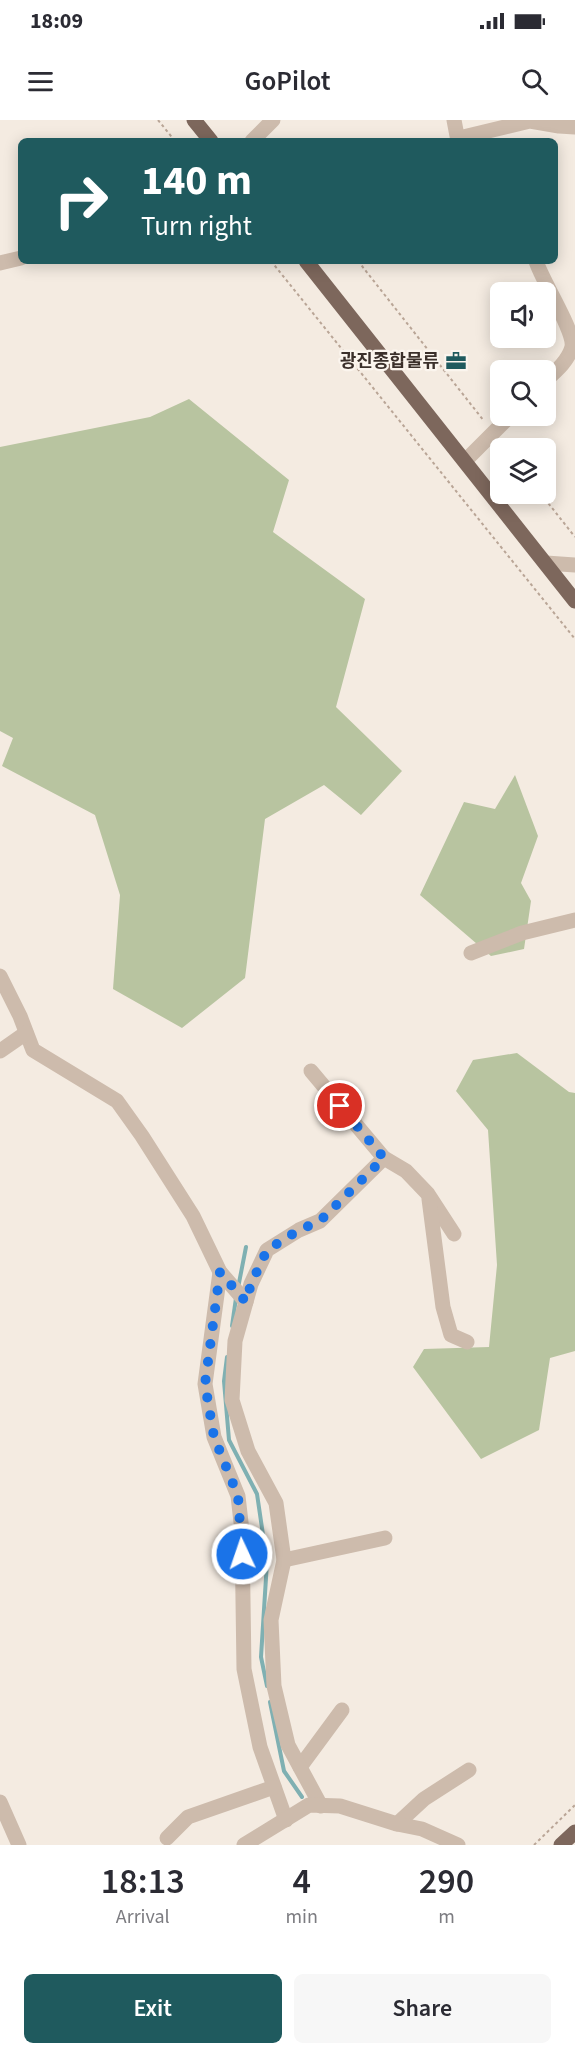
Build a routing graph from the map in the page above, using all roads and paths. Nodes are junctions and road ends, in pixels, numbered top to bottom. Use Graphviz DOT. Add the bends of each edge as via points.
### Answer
graph roads {
  1 [pos="158,120"];
  2 [pos="194,120"];
  3 [pos="273,120"];
  4 [pos="454,120"];
  5 [pos="575,127"];
  6 [pos="173,138"];
  7 [pos="209,138"];
  8 [pos="255,138"];
  9 [pos="458,138"];
  10 [pos="466,138"];
  11 [pos="18,259"];
  12 [pos="0,263"];
  13 [pos="273,264"];
  14 [pos="308,264"];
  15 [pos="360,264"];
  16 [pos="537,264"];
  17 [pos="556,371"];
  18 [pos="499,426"];
  19 [pos="492,432"];
  20 [pos="465,461"];
  21 [pos="549,504"];
  22 [pos="575,537"];
  23 [pos="546,564"];
  24 [pos="575,565"];
  25 [pos="575,601"];
  26 [pos="575,639"];
  27 [pos="575,920"];
  28 [pos="471,953"];
  29 [pos="0,976"];
  30 [pos="26,1033"];
  31 [pos="0,1051"];
  32 [pos="310,1071"];
  33 [pos="384,1158"];
  34 [pos="428,1194"];
  35 [pos="454,1234"];
  36 [pos="224,1276"];
  37 [pos="245,1300"];
  38 [pos="468,1342"];
  39 [pos="385,1538"];
  40 [pos="284,1560"];
  41 [pos="342,1710"];
  42 [pos="300,1767"];
  43 [pos="469,1770"];
  44 [pos="274,1787"];
  45 [pos="0,1802"];
  46 [pos="575,1805"];
  47 [pos="321,1806"];
  48 [pos="286,1820"];
  49 [pos="397,1824"];
  50 [pos="575,1832"];
  51 [pos="167,1838"];
  52 [pos="19,1845"];
  53 [pos="244,1845"];
  54 [pos="458,1845"];
  55 [pos="534,1845"];
  56 [pos="561,1845"];
  1 -- 6 [label="path"];
  2 -- 7 [label="main road"];
  3 -- 8 [label="street"];
  4 -- 9 [label="street"];
  5 -- 10 [label="street" via="530,121"];
  11 -- 12 [label="street"];
  13 -- 26 [label="path"];
  14 -- 20 [label="main road"];
  15 -- 19 [label="path"];
  16 -- 17 [label="street" via="570,330 573,346"];
  18 -- 19 [label="street"];
  19 -- 20 [label="street"];
  20 -- 23 [label="main road"];
  21 -- 22 [label="path"];
  23 -- 24 [label="street"];
  23 -- 25 [label="main road"];
  27 -- 28 [label="street" via="522,933"];
  29 -- 30 [label="street"];
  30 -- 31 [label="street"];
  30 -- 36 [label="street" via="33,1050 117,1101 193,1216"];
  32 -- 33 [label="street"];
  33 -- 34 [label="street" via="406,1172"];
  33 -- 37 [label="street" via="320,1221 267,1250"];
  34 -- 35 [label="street"];
  34 -- 38 [label="street" via="442,1307 451,1335"];
  36 -- 37 [label="street"];
  36 -- 44 [label="street" via="205,1384 214,1437 238,1496 243,1669 260,1747"];
  37 -- 40 [label="street" via="235,1341 232,1400 248,1451 276,1503"];
  39 -- 40 [label="street"];
  40 -- 42 [label="street" via="271,1620 274,1686 288,1745"];
  41 -- 42 [label="street"];
  42 -- 47 [label="street"];
  43 -- 49 [label="street" via="424,1799"];
  44 -- 48 [label="street"];
  44 -- 51 [label="street" via="188,1817"];
  45 -- 52 [label="street"];
  46 -- 55 [label="path"];
  47 -- 48 [label="street" via="309,1805"];
  47 -- 49 [label="street" via="340,1806"];
  48 -- 53 [label="street"];
  49 -- 54 [label="street" via="422,1828"];
  50 -- 56 [label="main road"];
}
